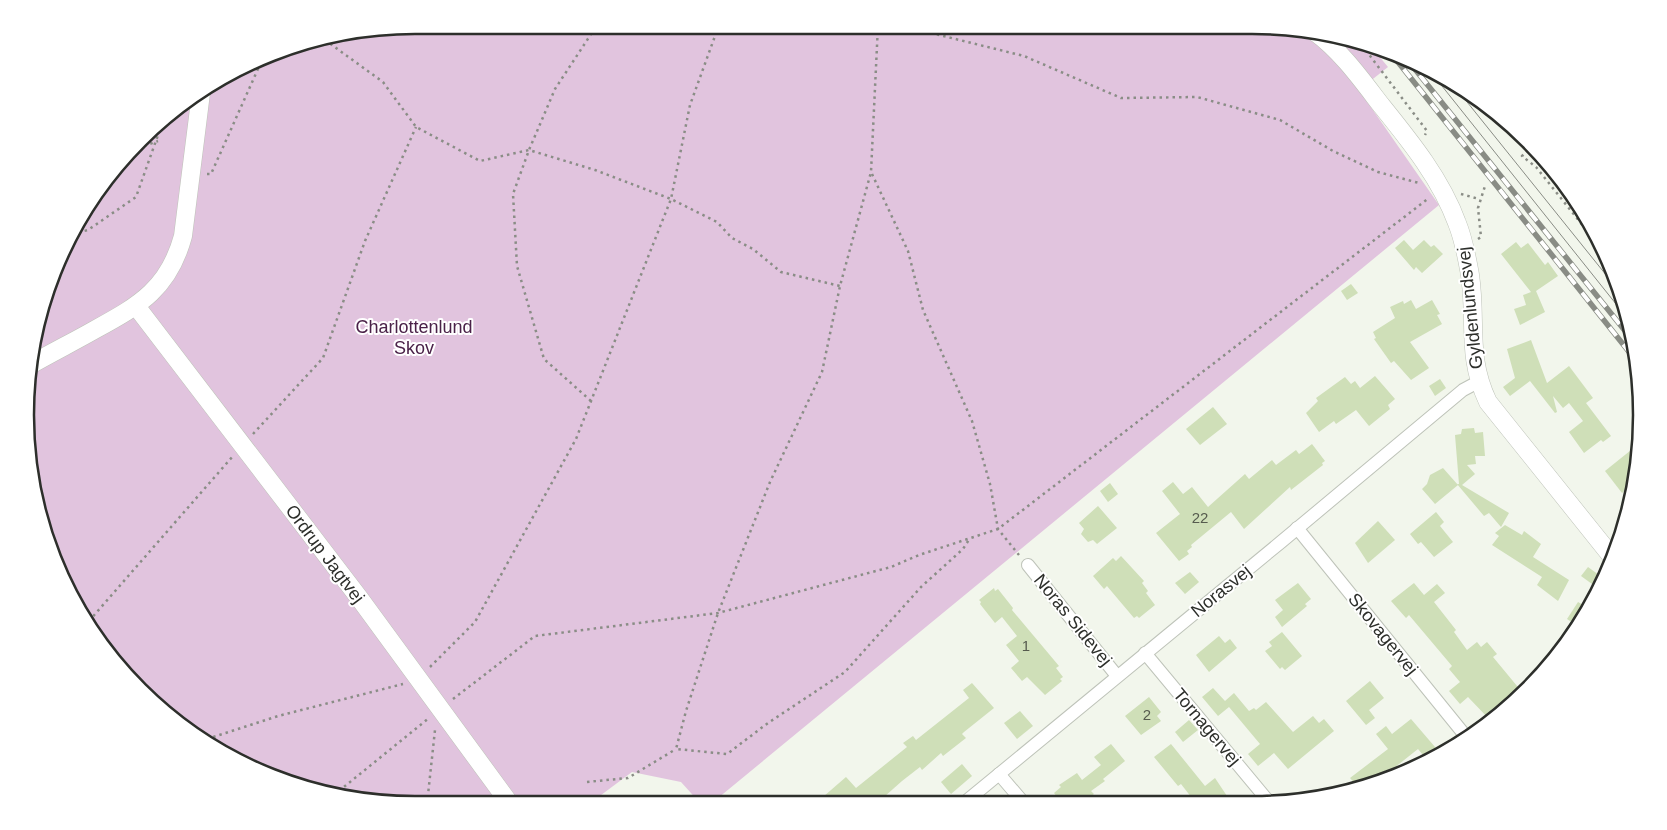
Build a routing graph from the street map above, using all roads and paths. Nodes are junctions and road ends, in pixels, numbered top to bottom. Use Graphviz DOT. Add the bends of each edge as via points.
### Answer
graph roads {
  1 [pos="591,34"];
  2 [pos="716,34"];
  3 [pos="878,34"];
  4 [pos="932,34"];
  5 [pos="1328,41"];
  6 [pos="330,44"];
  7 [pos="1367,52"];
  8 [pos="259,68"];
  9 [pos="200,100"];
  10 [pos="416,127"];
  11 [pos="160,131"];
  12 [pos="158,141"];
  13 [pos="144,146"];
  14 [pos="529,150"];
  15 [pos="1417,151"];
  16 [pos="1527,151"];
  17 [pos="871,172"];
  18 [pos="190,177"];
  19 [pos="1485,186"];
  20 [pos="1440,189"];
  21 [pos="671,199"];
  22 [pos="1583,226"];
  23 [pos="81,232"];
  24 [pos="1466,251"];
  25 [pos="840,286"];
  26 [pos="136,306"];
  27 [pos="38,361"];
  28 [pos="1478,382"];
  29 [pos="591,401"];
  30 [pos="242,445"];
  31 [pos="1297,528"];
  32 [pos="998,530"];
  33 [pos="970,538"];
  34 [pos="1608,551"];
  35 [pos="1028,565"];
  36 [pos="718,613"];
  37 [pos="92,617"];
  38 [pos="1145,653"];
  39 [pos="1117,676"];
  40 [pos="418,679"];
  41 [pos="440,709"];
  42 [pos="1462,733"];
  43 [pos="212,737"];
  44 [pos="676,749"];
  45 [pos="999,774"];
  46 [pos="588,782"];
  47 [pos="341,789"];
  48 [pos="428,796"];
  49 [pos="504,796"];
  50 [pos="972,796"];
  51 [pos="1018,796"];
  52 [pos="1264,796"];
  1 -- 14 [label="path" via="556,89"];
  2 -- 21 [label="path" via="690,105"];
  3 -- 17 [label="path"];
  4 -- 20 [label="path" via="1024,56 1121,98 1197,97 1280,120 1333,151 1378,172"];
  5 -- 15 [label="street, Gyldenlundsvej"];
  6 -- 10 [label="path" via="383,82"];
  7 -- 15 [label="path" via="1427,131"];
  8 -- 18 [label="path" via="211,174"];
  9 -- 18 [label="street"];
  10 -- 14 [label="path" via="480,161"];
  10 -- 30 [label="path" via="365,241 323,358"];
  11 -- 12 [label="path"];
  12 -- 13 [label="path"];
  12 -- 23 [label="path" via="136,196"];
  14 -- 21 [label="path" via="595,170"];
  14 -- 29 [label="path" via="513,194 517,266 544,359"];
  15 -- 20 [label="street, Gyldenlundsvej"];
  16 -- 22 [label="path" via="1522,156 1536,167"];
  17 -- 25 [label="path"];
  17 -- 32 [label="path" via="908,250 923,310 972,421 990,484"];
  18 -- 26 [label="street" via="179,250 166,276"];
  19 -- 24 [label="path" via="1478,208 1481,236"];
  20 -- 24 [label="street, Gyldenlundsvej" via="1457,222"];
  20 -- 32 [label="path"];
  21 -- 25 [label="path" via="717,222 732,238 753,249 781,272"];
  21 -- 29 [label="path"];
  24 -- 28 [label="street, Gyldenlundsvej"];
  25 -- 36 [label="path" via="822,372 770,482"];
  26 -- 27 [label="street"];
  26 -- 30 [label="street, Ordrup Jagtvej"];
  28 -- 31 [label="street, Norasvej" via="1463,390"];
  28 -- 34 [label="street, Gyldenlundsvej" via="1488,402"];
  29 -- 40 [label="path" via="576,439 475,622"];
  30 -- 37 [label="path"];
  30 -- 40 [label="street, Ordrup Jagtvej"];
  31 -- 38 [label="street, Norasvej"];
  31 -- 42 [label="street, Skovagervej"];
  32 -- 33 [label="path"];
  32 -- 35 [label="path"];
  33 -- 36 [label="path" via="891,567"];
  33 -- 44 [label="path" via="845,672 727,754"];
  35 -- 39 [label="street, Noras Sidevej"];
  36 -- 41 [label="path" via="535,636"];
  36 -- 44 [label="path"];
  38 -- 39 [label="street, Norasvej"];
  38 -- 52 [label="street, Tornagervej"];
  39 -- 45 [label="street, Norasvej"];
  40 -- 41 [label="street, Ordrup Jagtvej"];
  40 -- 43 [label="path" via="278,716"];
  41 -- 47 [label="path"];
  41 -- 48 [label="path"];
  41 -- 49 [label="street, Ordrup Jagtvej"];
  44 -- 46 [label="path" via="628,778"];
  45 -- 50 [label="street, Norasvej"];
  45 -- 51 [label="street"];
}
